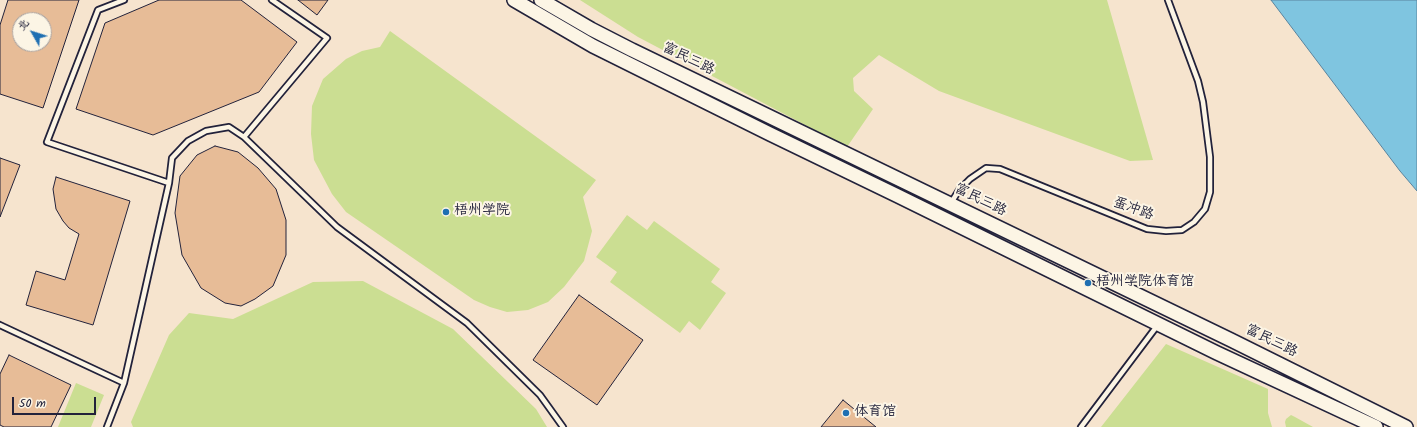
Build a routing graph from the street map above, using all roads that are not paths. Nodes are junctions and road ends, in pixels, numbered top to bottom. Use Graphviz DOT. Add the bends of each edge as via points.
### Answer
graph roads {
  1 [pos="124,0"];
  2 [pos="272,0"];
  3 [pos="514,0"];
  4 [pos="541,0"];
  5 [pos="1168,0"];
  6 [pos="244,137"];
  7 [pos="169,183"];
  8 [pos="950,204"];
  9 [pos="1158,324"];
  10 [pos="0,325"];
  11 [pos="124,383"];
  12 [pos="107,427"];
  13 [pos="563,427"];
  14 [pos="1081,427"];
  15 [pos="1376,427"];
  16 [pos="1406,427"];
  1 -- 7 [label="lane" via="98,10 47,142"];
  2 -- 6 [label="lane" via="327,38"];
  3 -- 9 [label="main road, 富民三路" via="600,49"];
  4 -- 8 [label="main road, 富民三路" via="632,50"];
  5 -- 8 [label="lane, 蛋冲路" via="1198,81 1210,157 1210,192 1205,209 1194,222 1182,230 1147,229 1000,169 986,168 970,179"];
  6 -- 7 [label="lane" via="230,127 206,131 188,141 172,158"];
  6 -- 13 [label="lane" via="337,227 467,323 540,395"];
  7 -- 11 [label="lane"];
  8 -- 16 [label="main road, 富民三路"];
  9 -- 14 [label="lane"];
  9 -- 15 [label="main road, 富民三路"];
  10 -- 11 [label="lane"];
  11 -- 12 [label="lane"];
}
